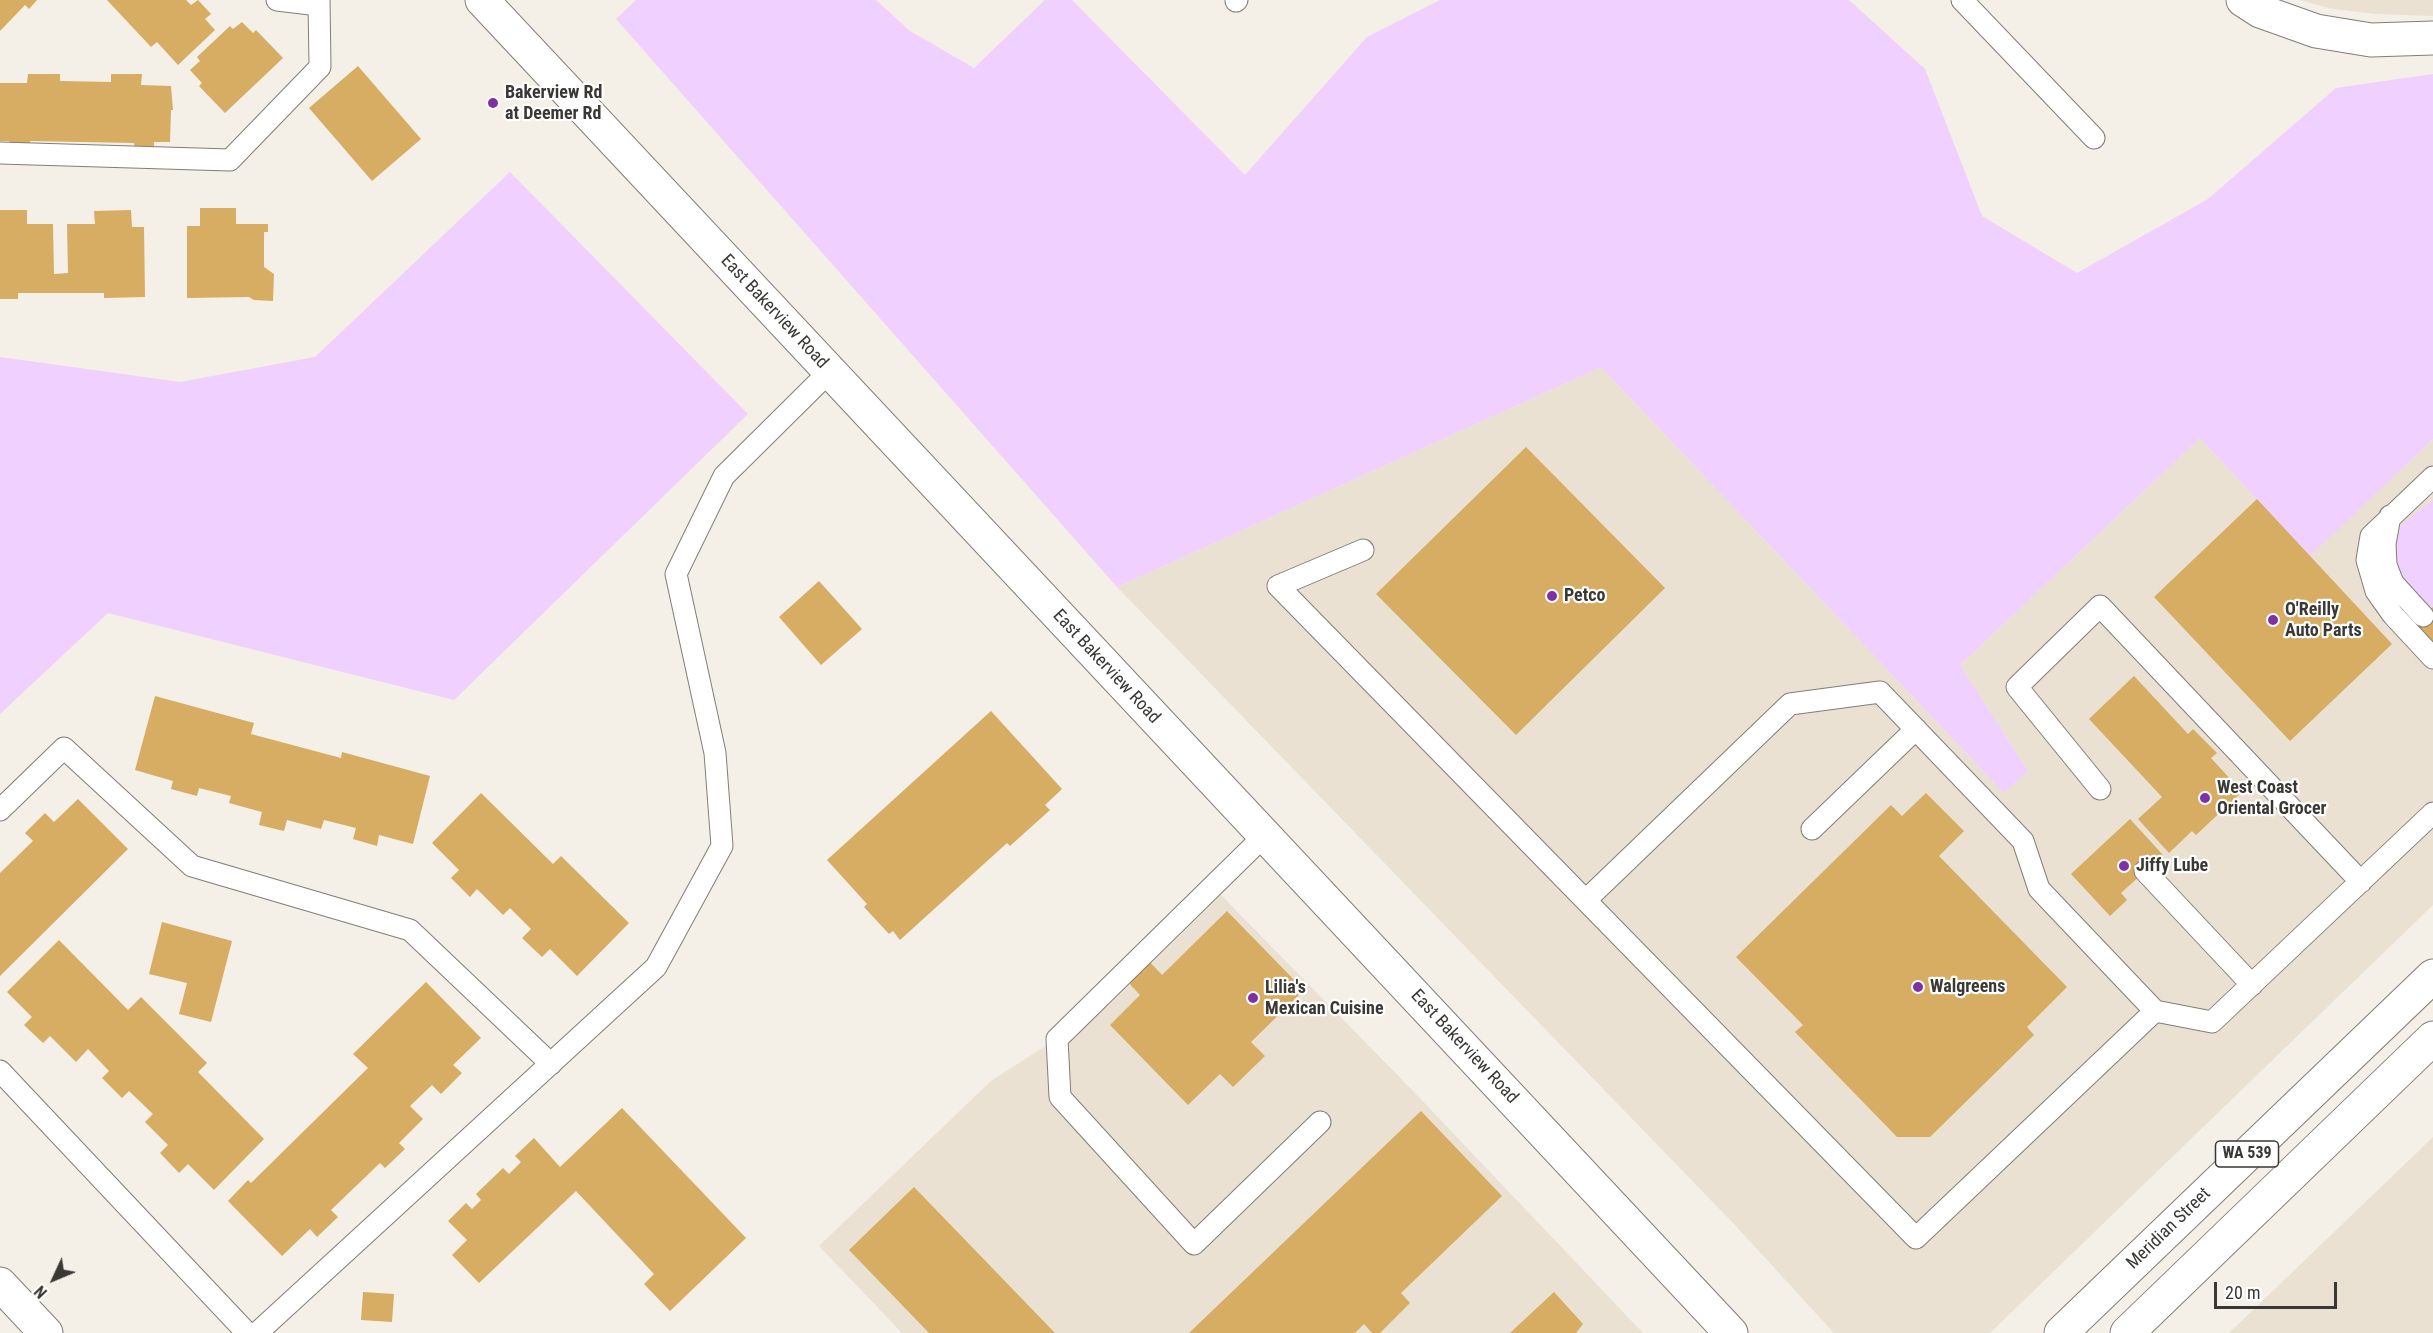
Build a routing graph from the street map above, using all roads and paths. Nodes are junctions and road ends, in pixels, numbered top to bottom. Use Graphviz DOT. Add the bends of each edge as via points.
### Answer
graph roads {
  1 [pos="277,0"];
  2 [pos="1962,0"];
  3 [pos="2244,0"];
  4 [pos="319,2"];
  5 [pos="487,2"];
  6 [pos="2433,38"];
  7 [pos="2094,138"];
  8 [pos="0,153"];
  9 [pos="829,372"];
  10 [pos="2433,477"];
  11 [pos="2390,516"];
  12 [pos="1362,550"];
  13 [pos="2423,616"];
  14 [pos="2433,658"];
  15 [pos="1916,729"];
  16 [pos="2100,789"];
  17 [pos="0,810"];
  18 [pos="2433,813"];
  19 [pos="1812,830"];
  20 [pos="1265,835"];
  21 [pos="2145,871"];
  22 [pos="2361,882"];
  23 [pos="1586,900"];
  24 [pos="2433,976"];
  25 [pos="2252,985"];
  26 [pos="2155,1011"];
  27 [pos="2433,1038"];
  28 [pos="551,1064"];
  29 [pos="0,1071"];
  30 [pos="1320,1122"];
  31 [pos="0,1284"];
  32 [pos="46,1333"];
  33 [pos="247,1333"];
  34 [pos="257,1333"];
  35 [pos="1731,1333"];
  36 [pos="2061,1333"];
  37 [pos="2127,1333"];
  1 -- 4 [label="lane"];
  2 -- 7 [label="lane"];
  3 -- 6 [label="main road" via="2259,11 2316,31 2371,40"];
  4 -- 8 [label="lane" via="320,67 230,160"];
  5 -- 9 [label="main road, East Bakerview Road"];
  9 -- 20 [label="main road, East Bakerview Road"];
  9 -- 28 [label="lane" via="724,476 676,574 715,753 722,846 656,967"];
  10 -- 11 [label="lane"];
  11 -- 13 [label="lane" via="2386,564 2393,583"];
  11 -- 14 [label="lane" via="2371,536 2367,560 2376,591"];
  12 -- 23 [label="lane" via="1278,586"];
  15 -- 19 [label="lane"];
  15 -- 23 [label="lane" via="1880,692 1790,704"];
  15 -- 26 [label="lane" via="2023,841 2039,889"];
  16 -- 22 [label="lane" via="2017,687 2100,606"];
  17 -- 28 [label="lane" via="64,748 192,866 410,930"];
  18 -- 22 [label="lane"];
  20 -- 30 [label="lane" via="1058,1040 1060,1097 1194,1244"];
  20 -- 35 [label="main road, East Bakerview Road"];
  21 -- 25 [label="lane"];
  22 -- 25 [label="lane"];
  23 -- 26 [label="lane" via="1916,1238"];
  24 -- 36 [label="main road, Meridian Street / WA 539"];
  25 -- 26 [label="lane" via="2212,1022"];
  27 -- 37 [label="main road, WA 539"];
  28 -- 34 [label="lane"];
  29 -- 33 [label="lane"];
  31 -- 32 [label="main road"];
}
